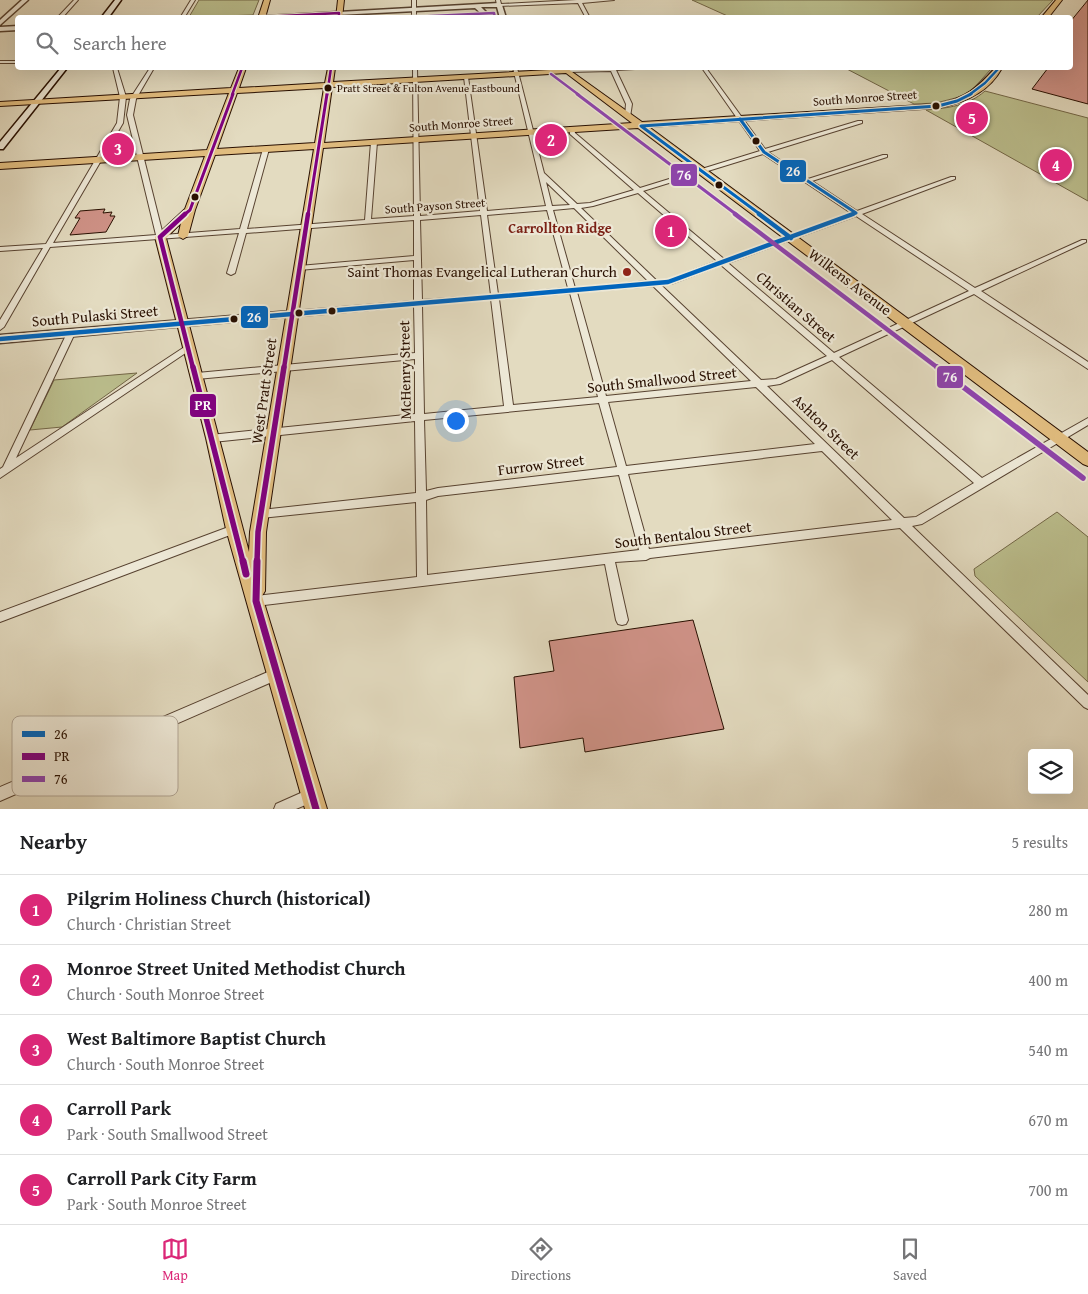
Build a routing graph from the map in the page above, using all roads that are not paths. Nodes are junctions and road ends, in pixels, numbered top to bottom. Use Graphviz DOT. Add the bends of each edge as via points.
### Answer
graph roads {
  1 [pos="25,0"];
  2 [pos="76,0"];
  3 [pos="118,0"];
  4 [pos="193,0"];
  5 [pos="267,0"];
  6 [pos="341,0"];
  7 [pos="414,0"];
  8 [pos="612,0"];
  9 [pos="1059,0"];
  10 [pos="580,1"];
  11 [pos="498,3"];
  12 [pos="476,6"];
  13 [pos="414,9"];
  14 [pos="61,15"];
  15 [pos="106,15"];
  16 [pos="184,15"];
  17 [pos="262,15"];
  18 [pos="339,15"];
  19 [pos="414,15"];
  20 [pos="486,15"];
  21 [pos="502,15"];
  22 [pos="587,15"];
  23 [pos="1046,15"];
  24 [pos="0,22"];
  25 [pos="0,28"];
  26 [pos="15,28"];
  27 [pos="0,62"];
  28 [pos="15,62"];
  29 [pos="62,70"];
  30 [pos="116,70"];
  31 [pos="151,70"];
  32 [pos="241,70"];
  33 [pos="332,70"];
  34 [pos="415,70"];
  35 [pos="539,70"];
  36 [pos="563,70"];
  37 [pos="613,70"];
  38 [pos="705,70"];
  39 [pos="997,70"];
  40 [pos="516,71"];
  41 [pos="466,77"];
  42 [pos="415,80"];
  43 [pos="328,85"];
  44 [pos="140,88"];
  45 [pos="234,90"];
  46 [pos="122,93"];
  47 [pos="135,96"];
  48 [pos="37,102"];
  49 [pos="0,104"];
  50 [pos="848,112"];
  51 [pos="740,119"];
  52 [pos="634,122"];
  53 [pos="860,122"];
  54 [pos="572,130"];
  55 [pos="531,132"];
  56 [pos="474,136"];
  57 [pos="416,140"];
  58 [pos="374,142"];
  59 [pos="319,146"];
  60 [pos="0,147"];
  61 [pos="266,149"];
  62 [pos="210,152"];
  63 [pos="764,152"];
  64 [pos="885,156"];
  65 [pos="139,157"];
  66 [pos="98,160"];
  67 [pos="0,166"];
  68 [pos="699,172"];
  69 [pos="542,174"];
  70 [pos="953,178"];
  71 [pos="808,181"];
  72 [pos="639,191"];
  73 [pos="577,206"];
  74 [pos="550,208"];
  75 [pos="190,210"];
  76 [pos="856,213"];
  77 [pos="483,214"];
  78 [pos="417,218"];
  79 [pos="368,222"];
  80 [pos="306,227"];
  81 [pos="243,231"];
  82 [pos="183,236"];
  83 [pos="160,237"];
  84 [pos="787,239"];
  85 [pos="1084,241"];
  86 [pos="48,246"];
  87 [pos="0,249"];
  88 [pos="417,258"];
  89 [pos="723,262"];
  90 [pos="299,268"];
  91 [pos="231,273"];
  92 [pos="656,284"];
  93 [pos="573,290"];
  94 [pos="974,291"];
  95 [pos="496,297"];
  96 [pos="418,304"];
  97 [pos="292,314"];
  98 [pos="183,323"];
  99 [pos="901,325"];
  100 [pos="0,327"];
  101 [pos="71,333"];
  102 [pos="0,339"];
  103 [pos="189,348"];
  104 [pos="419,356"];
  105 [pos="833,356"];
  106 [pos="1088,366"];
  107 [pos="283,368"];
  108 [pos="197,376"];
  109 [pos="760,384"];
  110 [pos="603,400"];
  111 [pos="509,408"];
  112 [pos="420,417"];
  113 [pos="1088,421"];
  114 [pos="274,432"];
  115 [pos="213,438"];
  116 [pos="1054,441"];
  117 [pos="825,447"];
  118 [pos="1088,460"];
  119 [pos="622,470"];
  120 [pos="4,472"];
  121 [pos="1088,472"];
  122 [pos="982,484"];
  123 [pos="421,497"];
  124 [pos="262,514"];
  125 [pos="904,524"];
  126 [pos="234,529"];
  127 [pos="646,555"];
  128 [pos="609,559"];
  129 [pos="422,582"];
  130 [pos="256,601"];
  131 [pos="0,617"];
  132 [pos="622,620"];
  133 [pos="278,674"];
  134 [pos="1088,703"];
  135 [pos="178,717"];
  136 [pos="12,789"];
  137 [pos="0,794"];
  138 [pos="314,802"];
  139 [pos="281,809"];
  1 -- 24 [label="street"];
  2 -- 14 [label="street"];
  3 -- 15 [label="main road"];
  4 -- 16 [label="street"];
  5 -- 17 [label="main road"];
  6 -- 18 [label="main road"];
  7 -- 13 [label="street"];
  8 -- 10 [label="street"];
  9 -- 23 [label="main road"];
  10 -- 11 [label="street"];
  10 -- 22 [label="street"];
  11 -- 12 [label="street"];
  11 -- 21 [label="street"];
  12 -- 13 [label="street"];
  12 -- 20 [label="street"];
  13 -- 18 [label="street"];
  13 -- 19 [label="street"];
  25 -- 26 [label="street"];
  27 -- 28 [label="street"];
  29 -- 48 [label="main road"];
  30 -- 46 [label="street"];
  31 -- 44 [label="street"];
  32 -- 45 [label="main road"];
  33 -- 43 [label="main road, West Pratt Street"];
  34 -- 42 [label="street, McHenry Street"];
  35 -- 40 [label="main road"];
  36 -- 52 [label="main road, Wilkens Avenue"];
  37 -- 52 [label="street" via="630,104"];
  38 -- 51 [label="street"];
  39 -- 50 [label="main road, South Monroe Street" via="971,97 957,102"];
  40 -- 41 [label="main road"];
  40 -- 55 [label="street"];
  41 -- 42 [label="main road"];
  41 -- 56 [label="street"];
  42 -- 43 [label="main road"];
  42 -- 57 [label="street, McHenry Street"];
  43 -- 45 [label="main road"];
  43 -- 59 [label="main road, West Pratt Street"];
  44 -- 46 [label="street"];
  44 -- 47 [label="street"];
  45 -- 47 [label="main road"];
  45 -- 62 [label="main road"];
  46 -- 47 [label="main road"];
  46 -- 48 [label="main road"];
  46 -- 66 [label="street" via="120,123"];
  47 -- 65 [label="street" via="130,115"];
  48 -- 49 [label="main road"];
  48 -- 60 [label="main road"];
  50 -- 51 [label="main road, South Monroe Street"];
  50 -- 53 [label="street"];
  51 -- 52 [label="main road, South Monroe Street"];
  51 -- 63 [label="street"];
  52 -- 54 [label="main road, South Monroe Street"];
  52 -- 68 [label="main road, Wilkens Avenue"];
  53 -- 63 [label="street, South Payson Street"];
  54 -- 55 [label="main road, South Monroe Street"];
  54 -- 72 [label="street, Christian Street"];
  55 -- 56 [label="main road, South Monroe Street"];
  55 -- 69 [label="street"];
  56 -- 57 [label="main road, South Monroe Street"];
  56 -- 77 [label="street"];
  57 -- 58 [label="main road, South Monroe Street"];
  57 -- 78 [label="street, McHenry Street"];
  58 -- 59 [label="main road, South Monroe Street"];
  58 -- 79 [label="street"];
  59 -- 61 [label="main road, South Monroe Street"];
  59 -- 80 [label="main road, West Pratt Street"];
  61 -- 62 [label="main road, South Monroe Street"];
  61 -- 81 [label="street"];
  62 -- 65 [label="main road, South Monroe Street"];
  62 -- 75 [label="main road"];
  63 -- 68 [label="street, South Payson Street"];
  63 -- 71 [label="street"];
  64 -- 71 [label="street"];
  65 -- 66 [label="main road, South Monroe Street"];
  65 -- 83 [label="street"];
  66 -- 67 [label="main road, South Monroe Street"];
  66 -- 86 [label="street"];
  68 -- 72 [label="street, South Payson Street"];
  68 -- 84 [label="main road, Wilkens Avenue"];
  69 -- 73 [label="street, Ashton Street"];
  69 -- 74 [label="street"];
  70 -- 76 [label="street, South Pulaski Street"];
  71 -- 76 [label="street"];
  72 -- 73 [label="street, South Payson Street"];
  72 -- 89 [label="street, Christian Street"];
  73 -- 74 [label="street, South Payson Street"];
  73 -- 92 [label="street, Ashton Street"];
  74 -- 77 [label="street, South Payson Street"];
  74 -- 93 [label="street"];
  75 -- 82 [label="main road"];
  75 -- 83 [label="main road"];
  76 -- 84 [label="street, South Pulaski Street"];
  76 -- 94 [label="street"];
  77 -- 78 [label="street, South Payson Street"];
  77 -- 95 [label="street"];
  78 -- 79 [label="street, South Payson Street"];
  78 -- 88 [label="street, McHenry Street"];
  79 -- 80 [label="street, South Payson Street"];
  80 -- 81 [label="street, South Payson Street"];
  80 -- 90 [label="main road, West Pratt Street"];
  81 -- 82 [label="street, South Payson Street"];
  81 -- 91 [label="street"];
  82 -- 83 [label="street, South Payson Street"];
  83 -- 86 [label="street, South Payson Street"];
  83 -- 98 [label="main road"];
  84 -- 89 [label="street, South Pulaski Street"];
  84 -- 99 [label="main road, Wilkens Avenue"];
  85 -- 94 [label="street, South Smallwood Street"];
  86 -- 87 [label="street, South Payson Street"];
  86 -- 100 [label="street"];
  88 -- 90 [label="street"];
  88 -- 96 [label="street, McHenry Street"];
  89 -- 92 [label="street, South Pulaski Street"];
  89 -- 105 [label="street, Christian Street"];
  90 -- 97 [label="main road, West Pratt Street"];
  92 -- 93 [label="street, South Pulaski Street"];
  92 -- 109 [label="street, Ashton Street"];
  93 -- 95 [label="street, South Pulaski Street"];
  93 -- 110 [label="street"];
  94 -- 99 [label="street, South Smallwood Street"];
  94 -- 106 [label="street"];
  95 -- 96 [label="street, South Pulaski Street"];
  95 -- 111 [label="street"];
  96 -- 97 [label="street, South Pulaski Street"];
  96 -- 104 [label="street, McHenry Street"];
  97 -- 98 [label="street, South Pulaski Street"];
  97 -- 107 [label="main road, West Pratt Street"];
  98 -- 101 [label="street, South Pulaski Street"];
  98 -- 103 [label="main road"];
  99 -- 105 [label="street, South Smallwood Street"];
  99 -- 116 [label="main road, Wilkens Avenue"];
  101 -- 102 [label="street, South Pulaski Street"];
  101 -- 120 [label="street"];
  103 -- 108 [label="main road"];
  103 -- 120 [label="street"];
  104 -- 107 [label="street"];
  104 -- 112 [label="street, McHenry Street"];
  105 -- 109 [label="street, South Smallwood Street" via="777,382"];
  105 -- 122 [label="street, Christian Street"];
  107 -- 108 [label="street"];
  107 -- 114 [label="main road, West Pratt Street"];
  108 -- 115 [label="main road"];
  109 -- 110 [label="street, South Smallwood Street"];
  109 -- 117 [label="street, Ashton Street"];
  110 -- 111 [label="street, South Smallwood Street"];
  110 -- 119 [label="street"];
  111 -- 112 [label="street, South Smallwood Street"];
  112 -- 114 [label="street, South Smallwood Street"];
  112 -- 123 [label="street, McHenry Street"];
  113 -- 116 [label="street, South Bentalou Street"];
  114 -- 115 [label="street, South Smallwood Street"];
  114 -- 124 [label="main road, West Pratt Street"];
  115 -- 126 [label="main road"];
  116 -- 118 [label="main road, Wilkens Avenue"];
  116 -- 121 [label="main road, Wilkens Avenue"];
  116 -- 122 [label="street, South Bentalou Street"];
  117 -- 119 [label="street, Furrow Street"];
  117 -- 125 [label="street, Ashton Street"];
  119 -- 123 [label="street, Furrow Street" via="438,492"];
  119 -- 127 [label="street"];
  122 -- 125 [label="street, South Bentalou Street" via="918,521"];
  123 -- 124 [label="street, Furrow Street"];
  123 -- 129 [label="street, McHenry Street"];
  124 -- 130 [label="main road, West Pratt Street" via="257,549"];
  125 -- 127 [label="street, South Bentalou Street"];
  125 -- 134 [label="street, Ashton Street"];
  126 -- 130 [label="main road"];
  126 -- 131 [label="street"];
  127 -- 128 [label="street, South Bentalou Street"];
  128 -- 129 [label="street, South Bentalou Street"];
  128 -- 132 [label="street"];
  129 -- 130 [label="street, South Bentalou Street"];
  130 -- 133 [label="main road"];
  133 -- 135 [label="street"];
  133 -- 138 [label="main road"];
  136 -- 137 [label="street"];
  138 -- 139 [label="street"];
}
